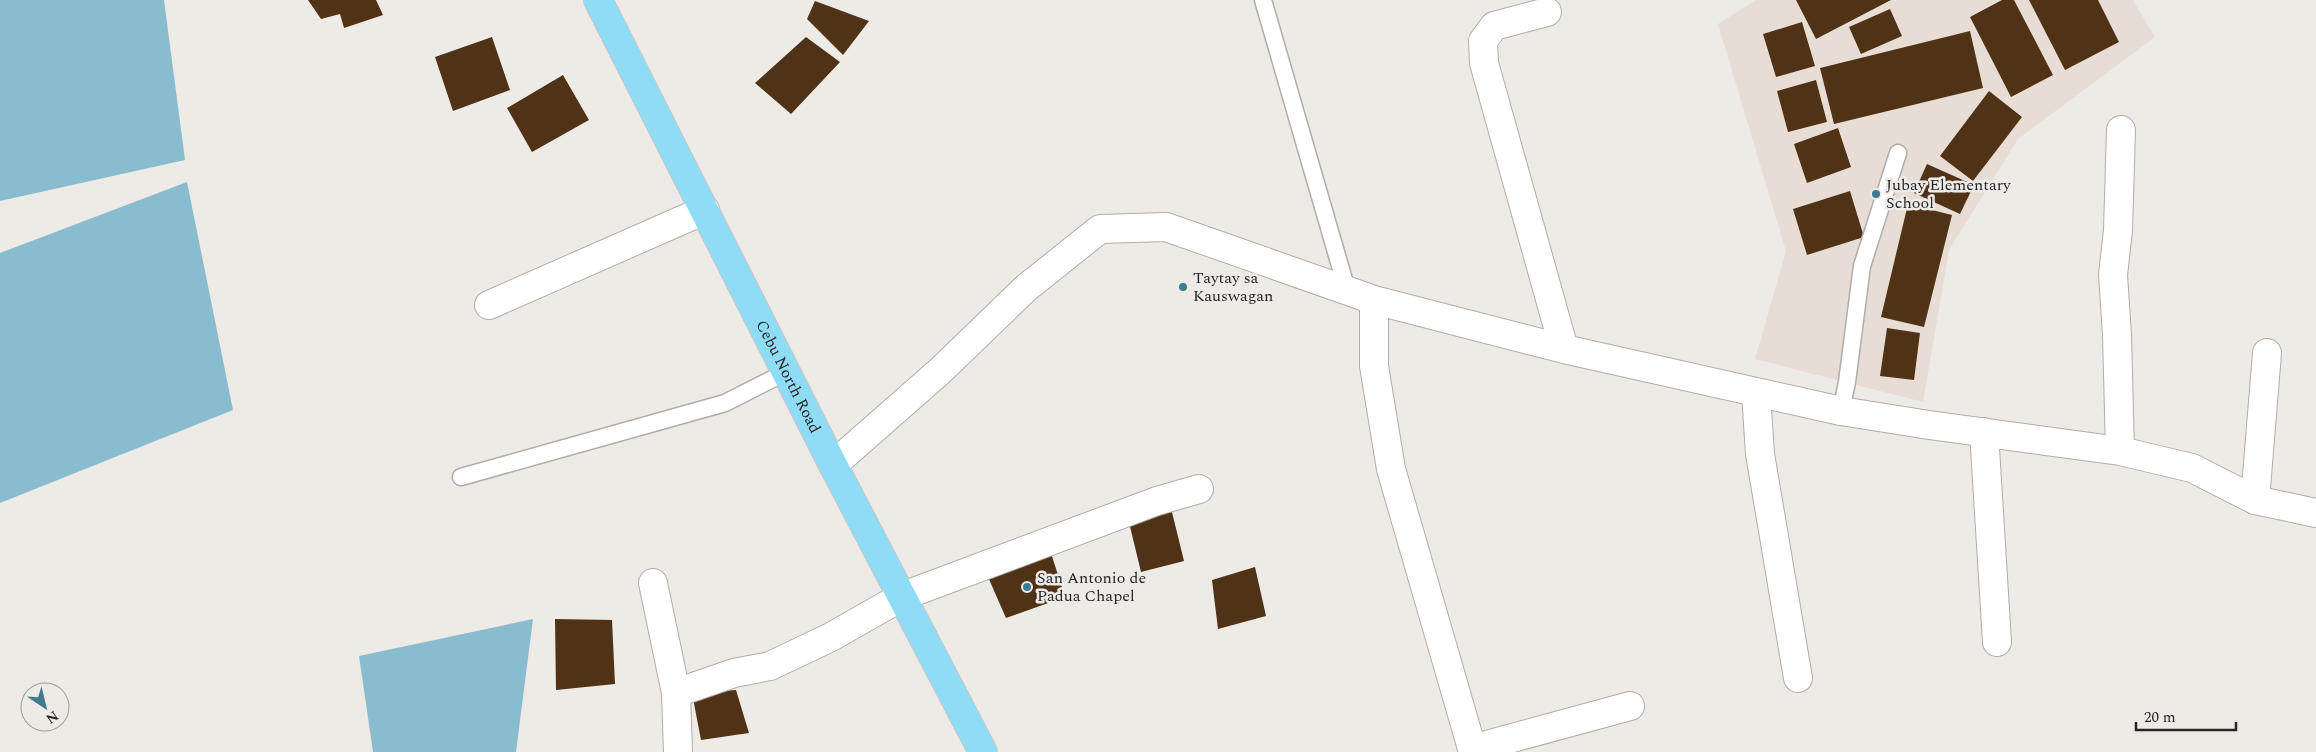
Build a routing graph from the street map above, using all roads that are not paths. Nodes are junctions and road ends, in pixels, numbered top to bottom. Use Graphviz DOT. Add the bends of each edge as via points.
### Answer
graph roads {
  1 [pos="598,0"];
  2 [pos="1263,0"];
  3 [pos="1547,12"];
  4 [pos="2121,130"];
  5 [pos="1898,153"];
  6 [pos="705,210"];
  7 [pos="1347,290"];
  8 [pos="1374,300"];
  9 [pos="489,305"];
  10 [pos="1564,349"];
  11 [pos="2266,353"];
  12 [pos="786,372"];
  13 [pos="1756,393"];
  14 [pos="1841,411"];
  15 [pos="1984,432"];
  16 [pos="2120,451"];
  17 [pos="833,465"];
  18 [pos="460,477"];
  19 [pos="1199,489"];
  20 [pos="2255,500"];
  21 [pos="2316,513"];
  22 [pos="653,583"];
  23 [pos="903,596"];
  24 [pos="1997,642"];
  25 [pos="1798,678"];
  26 [pos="676,693"];
  27 [pos="1630,706"];
  28 [pos="1472,750"];
  29 [pos="678,752"];
  30 [pos="983,752"];
  1 -- 6 [label="highway, Cebu North Road"];
  2 -- 7 [label="lane"];
  3 -- 10 [label="street" via="1494,26 1482,42 1484,63"];
  4 -- 16 [label="street" via="2113,276"];
  5 -- 14 [label="lane" via="1862,266"];
  6 -- 9 [label="street"];
  6 -- 12 [label="highway, Cebu North Road"];
  7 -- 8 [label="street"];
  7 -- 17 [label="street" via="1166,227 1100,229 1026,288 940,371"];
  8 -- 10 [label="street"];
  8 -- 28 [label="street" via="1374,366 1391,469"];
  10 -- 13 [label="street"];
  11 -- 20 [label="street"];
  12 -- 17 [label="highway, Cebu North Road"];
  12 -- 18 [label="lane" via="725,403"];
  13 -- 14 [label="street"];
  13 -- 25 [label="street" via="1760,454"];
  14 -- 15 [label="street"];
  15 -- 16 [label="street"];
  15 -- 24 [label="street"];
  16 -- 20 [label="street" via="2192,468"];
  17 -- 23 [label="highway, Cebu North Road"];
  19 -- 23 [label="street" via="1157,501"];
  20 -- 21 [label="street"];
  22 -- 26 [label="street"];
  23 -- 26 [label="street" via="831,637 770,666 734,673"];
  23 -- 30 [label="highway, Cebu North Road"];
  26 -- 29 [label="street"];
  27 -- 28 [label="street"];
}
